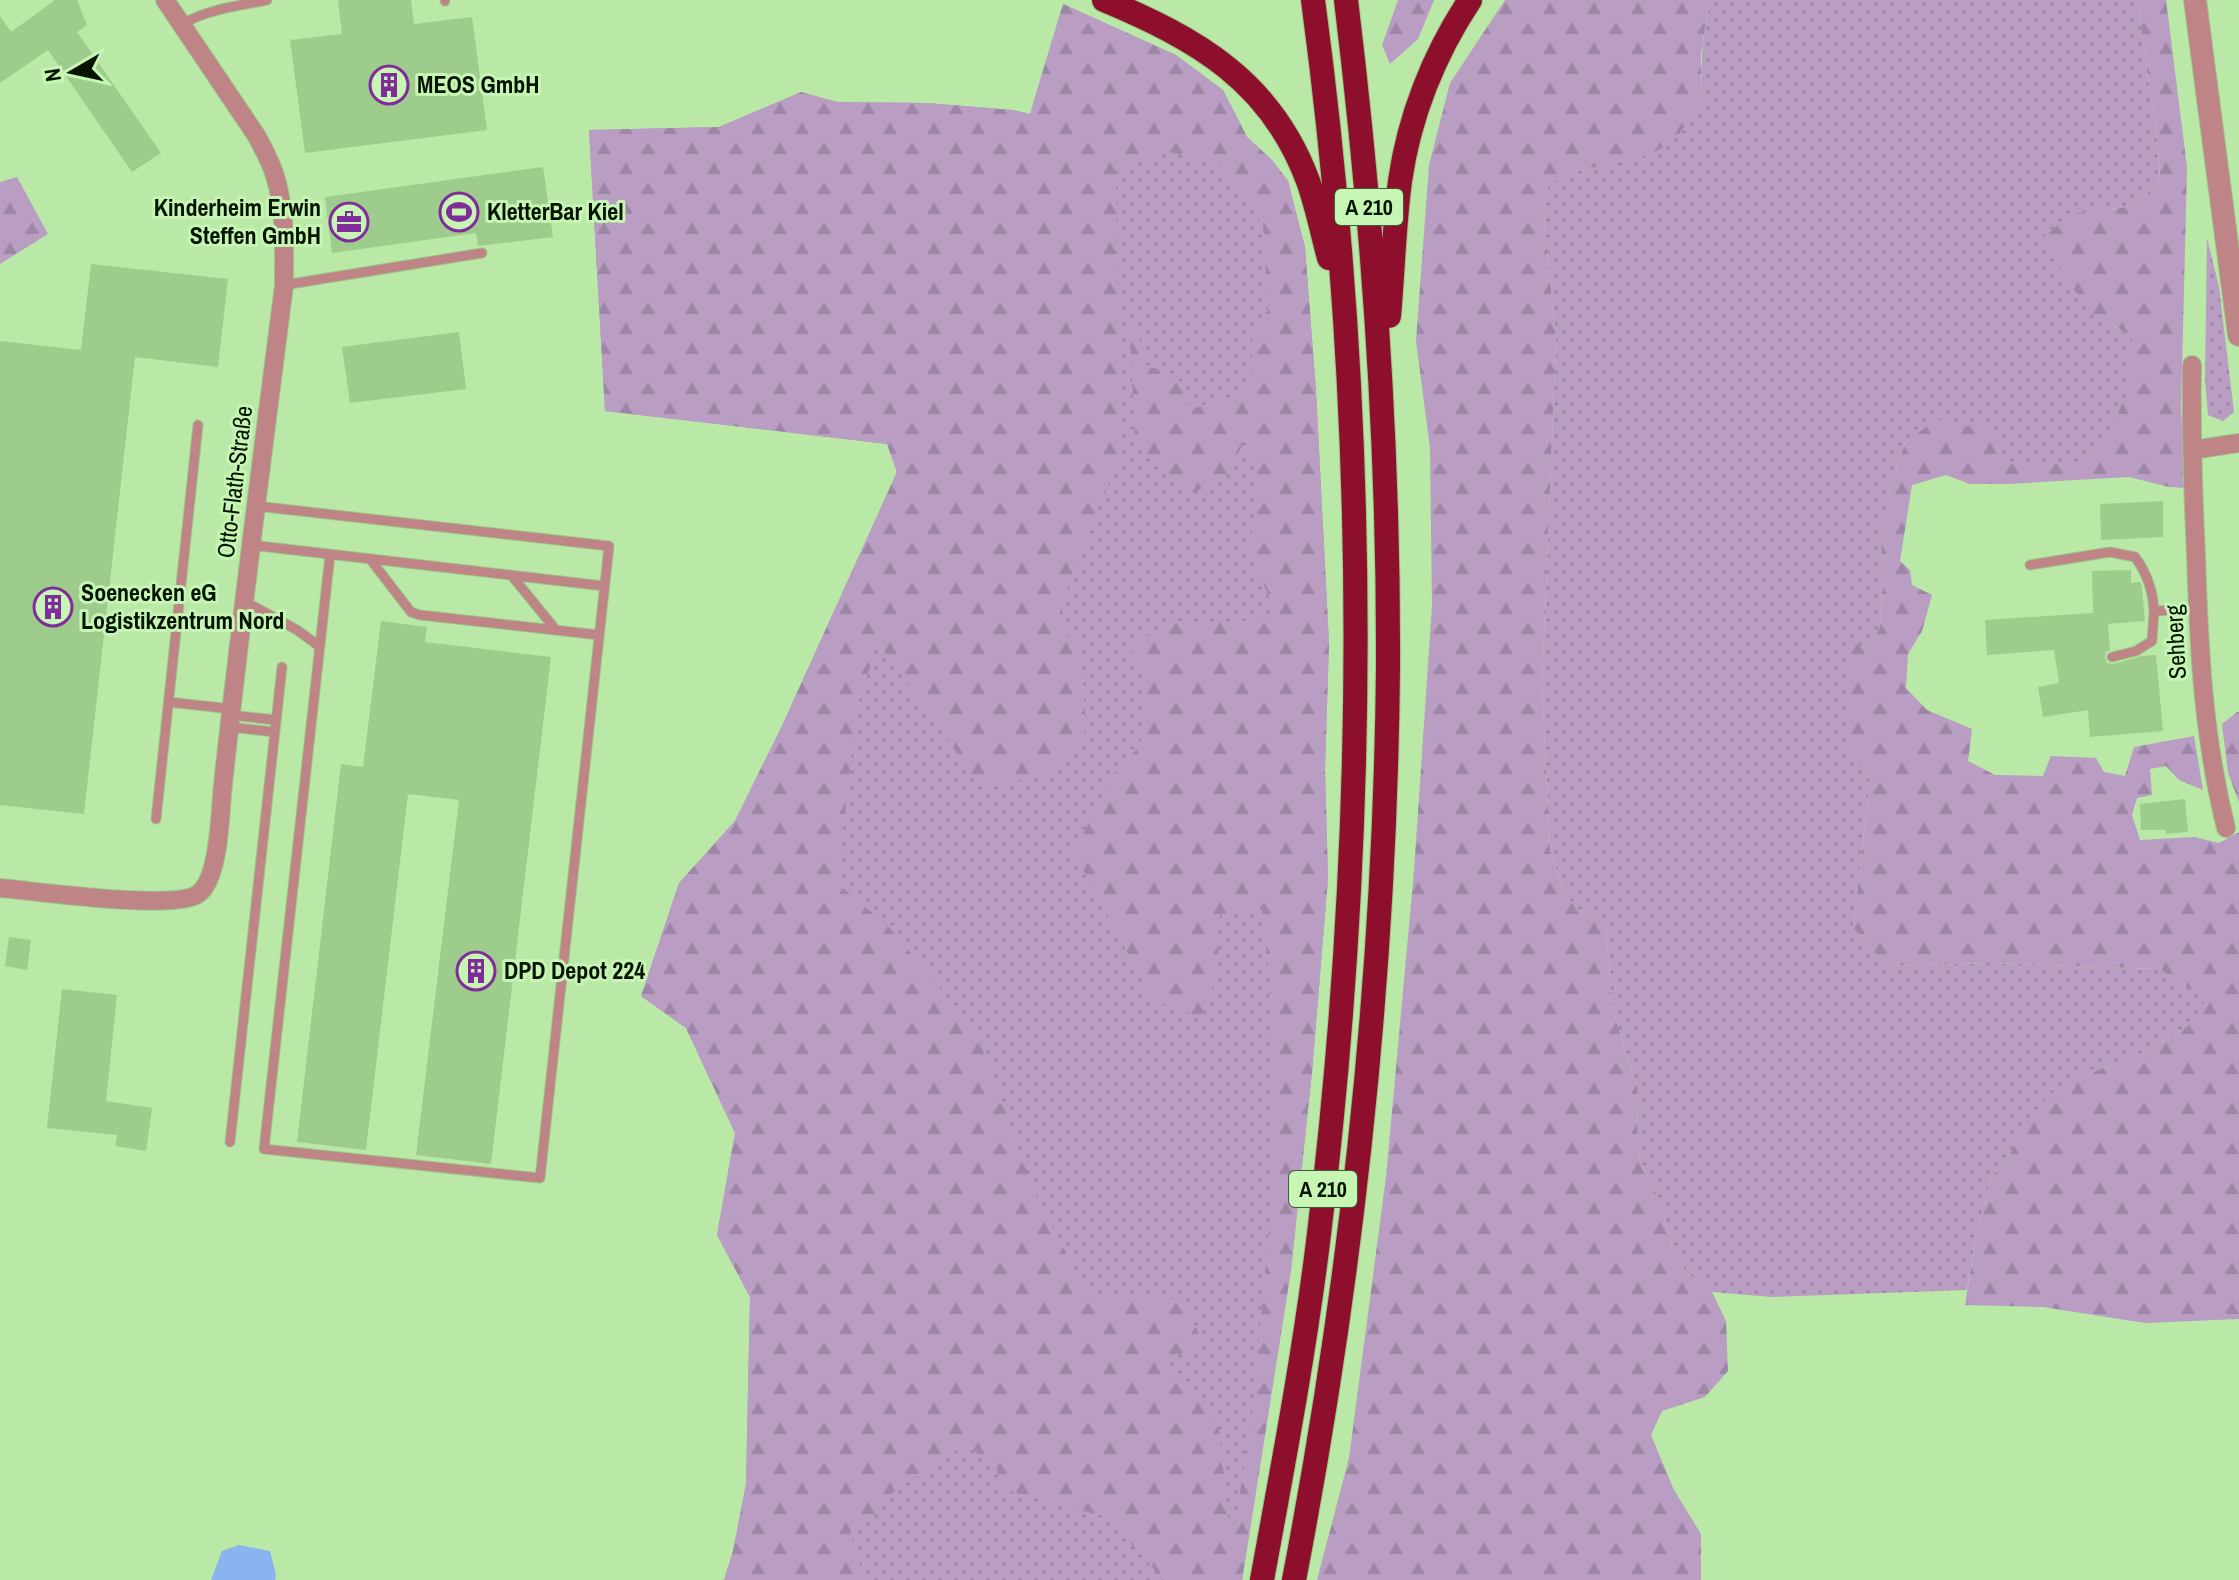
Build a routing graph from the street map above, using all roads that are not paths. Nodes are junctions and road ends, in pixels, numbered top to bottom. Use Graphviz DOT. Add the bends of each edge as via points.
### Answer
graph roads {
  1 [pos="165,0"];
  2 [pos="267,0"];
  3 [pos="1104,0"];
  4 [pos="1313,0"];
  5 [pos="1346,0"];
  6 [pos="1470,0"];
  7 [pos="2195,0"];
  8 [pos="182,24"];
  9 [pos="482,253"];
  10 [pos="284,285"];
  11 [pos="2239,335"];
  12 [pos="1347,339"];
  13 [pos="2192,365"];
  14 [pos="1382,414"];
  15 [pos="198,425"];
  16 [pos="2239,443"];
  17 [pos="2192,450"];
  18 [pos="256,506"];
  19 [pos="251,545"];
  20 [pos="330,555"];
  21 [pos="370,559"];
  22 [pos="2030,565"];
  23 [pos="512,576"];
  24 [pos="604,586"];
  25 [pos="244,601"];
  26 [pos="2198,609"];
  27 [pos="2154,611"];
  28 [pos="556,630"];
  29 [pos="599,635"];
  30 [pos="319,646"];
  31 [pos="2112,657"];
  32 [pos="282,667"];
  33 [pos="169,702"];
  34 [pos="230,717"];
  35 [pos="276,720"];
  36 [pos="275,732"];
  37 [pos="156,819"];
  38 [pos="2226,828"];
  39 [pos="0,888"];
  40 [pos="230,1142"];
  41 [pos="1262,1580"];
  42 [pos="1294,1580"];
  1 -- 8 [label="street, Otto-Flath-Straße"];
  2 -- 8 [label="lane" via="217,9"];
  3 -- 12 [label="highway" via="1210,53 1272,113 1308,181"];
  4 -- 12 [label="highway, A 210"];
  5 -- 14 [label="highway, A 210" via="1368,197"];
  6 -- 14 [label="highway" via="1430,75 1406,152"];
  7 -- 11 [label="street"];
  8 -- 10 [label="street, Otto-Flath-Straße" via="256,135 275,177 285,236"];
  9 -- 10 [label="lane"];
  10 -- 18 [label="street, Otto-Flath-Straße"];
  12 -- 41 [label="highway, A 210" via="1355,692 1345,948 1319,1233"];
  13 -- 17 [label="street, Sehberg"];
  14 -- 42 [label="highway, A 210" via="1388,670 1376,972 1337,1332"];
  15 -- 33 [label="lane"];
  16 -- 17 [label="street"];
  17 -- 26 [label="street, Sehberg"];
  18 -- 19 [label="street, Otto-Flath-Straße"];
  18 -- 24 [label="lane" via="609,546"];
  19 -- 20 [label="lane"];
  19 -- 25 [label="street, Otto-Flath-Straße"];
  20 -- 21 [label="lane"];
  20 -- 30 [label="lane"];
  21 -- 23 [label="lane"];
  21 -- 28 [label="lane" via="411,612"];
  22 -- 27 [label="lane" via="2110,552 2135,557 2144,569"];
  23 -- 24 [label="lane"];
  23 -- 28 [label="lane"];
  24 -- 29 [label="lane"];
  25 -- 30 [label="lane"];
  25 -- 34 [label="street, Otto-Flath-Straße"];
  26 -- 27 [label="lane"];
  26 -- 38 [label="street, Sehberg" via="2203,705"];
  27 -- 31 [label="lane" via="2152,641"];
  28 -- 29 [label="lane"];
  29 -- 30 [label="lane" via="540,1178 264,1149"];
  32 -- 35 [label="lane"];
  33 -- 34 [label="lane"];
  33 -- 37 [label="lane"];
  34 -- 35 [label="lane"];
  34 -- 36 [label="lane"];
  34 -- 39 [label="street, Otto-Flath-Straße" via="215,856 208,883 197,895 146,901"];
  35 -- 36 [label="lane"];
  36 -- 40 [label="lane"];
}
